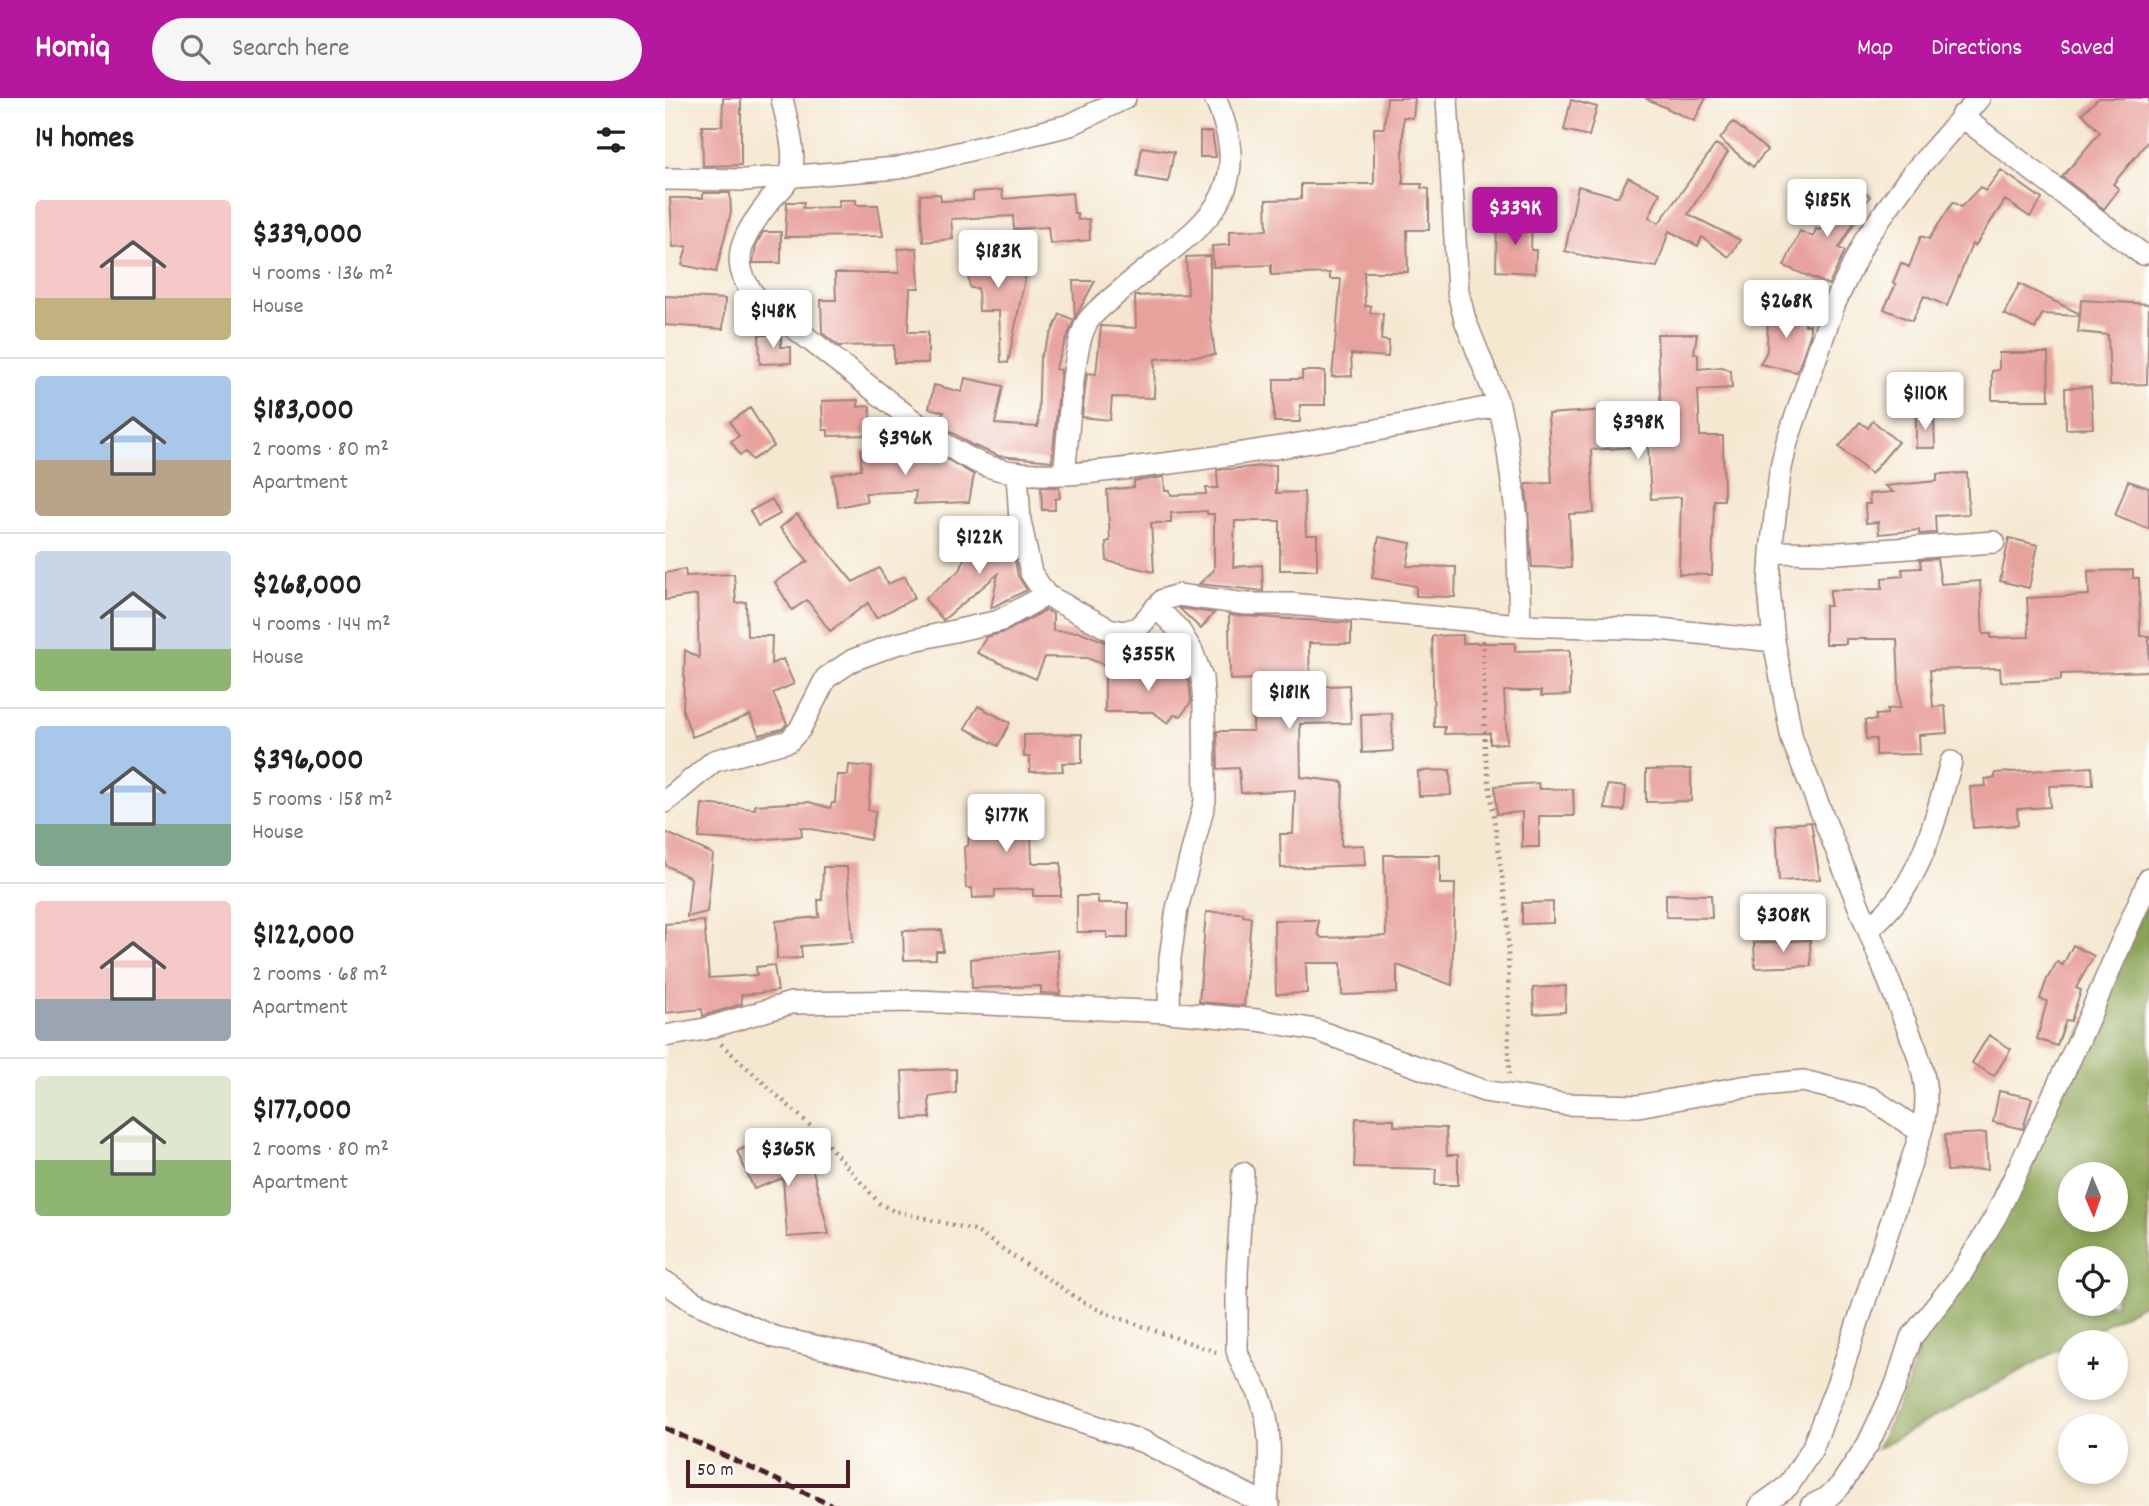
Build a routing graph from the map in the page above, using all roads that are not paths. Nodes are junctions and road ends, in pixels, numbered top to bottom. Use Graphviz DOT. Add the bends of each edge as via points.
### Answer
graph roads {
  1 [pos="782,98"];
  2 [pos="1125,98"];
  3 [pos="1215,98"];
  4 [pos="1447,98"];
  5 [pos="1979,98"];
  6 [pos="1961,116"];
  7 [pos="790,177"];
  8 [pos="665,179"];
  9 [pos="2142,254"];
  10 [pos="1499,405"];
  11 [pos="1017,472"];
  12 [pos="1064,472"];
  13 [pos="1994,542"];
  14 [pos="1771,552"];
  15 [pos="1046,595"];
  16 [pos="1156,607"];
  17 [pos="1520,625"];
  18 [pos="1775,641"];
  19 [pos="1951,762"];
  20 [pos="665,802"];
  21 [pos="2149,879"];
  22 [pos="1869,928"];
  23 [pos="1169,1012"];
  24 [pos="665,1036"];
  25 [pos="1921,1132"];
  26 [pos="1243,1173"];
  27 [pos="665,1282"];
  28 [pos="1268,1505"];
  29 [pos="1760,1506"];
  30 [pos="1811,1506"];
  1 -- 7 [label="street" via="791,146"];
  2 -- 7 [label="street" via="1070,125 938,159 864,173"];
  3 -- 12 [label="street" via="1231,148 1219,206 1200,229 1087,321 1079,346"];
  4 -- 10 [label="street" via="1458,292"];
  5 -- 6 [label="street"];
  6 -- 9 [label="street"];
  6 -- 14 [label="street" via="1866,238 1834,305 1787,442"];
  7 -- 8 [label="street"];
  7 -- 11 [label="street" via="743,246 740,275 746,286 760,302 951,449 979,464"];
  10 -- 12 [label="street" via="1280,448 1123,469"];
  10 -- 17 [label="street" via="1514,481"];
  11 -- 12 [label="street"];
  11 -- 15 [label="street" via="1026,553 1031,573"];
  13 -- 14 [label="street" via="1839,553"];
  14 -- 18 [label="street" via="1769,589"];
  15 -- 16 [label="street" via="1123,632 1138,628"];
  15 -- 20 [label="street" via="999,621 896,644 853,660 826,678 789,741 714,761"];
  16 -- 17 [label="street" via="1178,595"];
  16 -- 23 [label="street" via="1192,652 1202,678 1204,705 1205,801 1177,909"];
  17 -- 18 [label="street" via="1659,629"];
  18 -- 22 [label="street" via="1792,739"];
  19 -- 22 [label="street" via="1912,877 1898,901"];
  21 -- 30 [label="street" via="1997,1214 1960,1276 1911,1338 1896,1385 1868,1444 1840,1486"];
  22 -- 25 [label="street" via="1926,1079 1928,1096"];
  23 -- 24 [label="street" via="917,1001 791,1003"];
  23 -- 25 [label="street" via="1316,1030 1444,1079 1509,1097 1564,1104 1638,1106 1803,1081 1871,1098"];
  25 -- 29 [label="street" via="1812,1449 1788,1486"];
  26 -- 28 [label="street" via="1236,1313 1239,1362 1251,1378 1266,1418 1271,1445"];
  27 -- 28 [label="street" via="694,1302 774,1337 1002,1395 1144,1441"];
}
